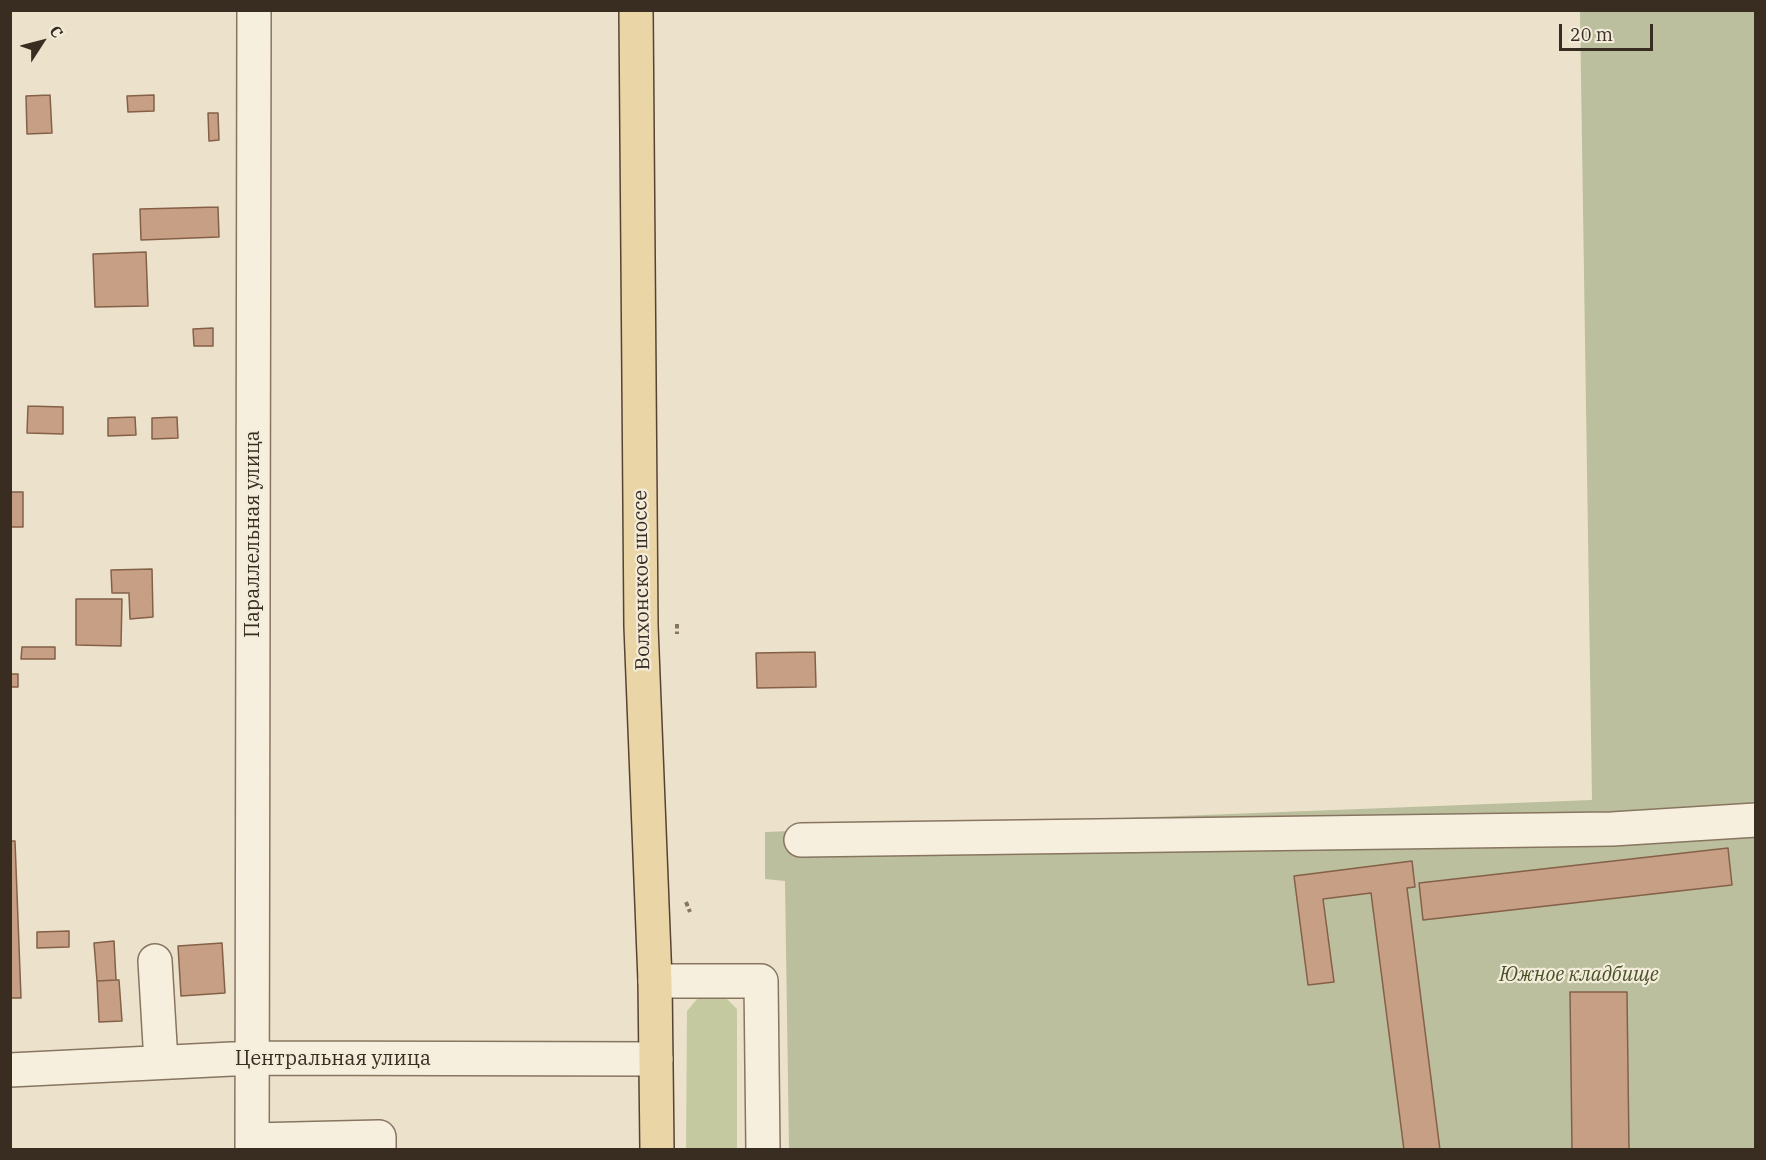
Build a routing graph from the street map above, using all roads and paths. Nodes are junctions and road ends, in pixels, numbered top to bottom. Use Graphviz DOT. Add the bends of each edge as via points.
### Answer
graph roads {
  1 [pos="254,10"];
  2 [pos="636,10"];
  3 [pos="1755,820"];
  4 [pos="801,840"];
  5 [pos="155,961"];
  6 [pos="655,981"];
  7 [pos="252,1058"];
  8 [pos="656,1059"];
  9 [pos="160,1062"];
  10 [pos="10,1070"];
  11 [pos="252,1145"];
  12 [pos="379,1149"];
  13 [pos="657,1149"];
  14 [pos="763,1149"];
  1 -- 7 [label="street, Параллельная улица"];
  2 -- 6 [label="main road, Волхонское шоссе" via="641,626"];
  3 -- 4 [label="street" via="1612,829"];
  5 -- 9 [label="street"];
  6 -- 8 [label="main road, Волхонское шоссе"];
  6 -- 14 [label="street" via="761,981"];
  7 -- 8 [label="street, Центральная улица"];
  7 -- 9 [label="street, Центральная улица"];
  7 -- 11 [label="street, Параллельная улица"];
  8 -- 13 [label="main road, Волхонское шоссе"];
  9 -- 10 [label="street, Центральная улица"];
  11 -- 12 [label="street" via="378,1137"];
}
